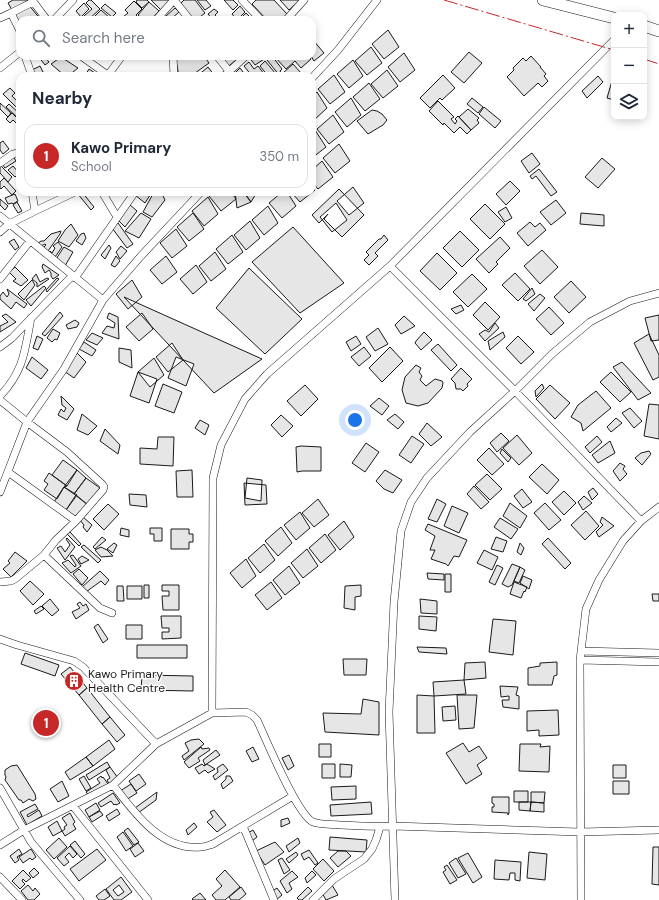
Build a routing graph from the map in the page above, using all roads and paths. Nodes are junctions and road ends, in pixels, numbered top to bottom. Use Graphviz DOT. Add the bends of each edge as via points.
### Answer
graph roads {
  1 [pos="242,0"];
  2 [pos="304,0"];
  3 [pos="377,0"];
  4 [pos="544,0"];
  5 [pos="32,1"];
  6 [pos="68,2"];
  7 [pos="12,13"];
  8 [pos="44,16"];
  9 [pos="57,16"];
  10 [pos="164,16"];
  11 [pos="187,16"];
  12 [pos="257,16"];
  13 [pos="290,16"];
  14 [pos="611,17"];
  15 [pos="0,18"];
  16 [pos="16,22"];
  17 [pos="647,27"];
  18 [pos="659,31"];
  19 [pos="611,43"];
  20 [pos="16,55"];
  21 [pos="26,60"];
  22 [pos="86,60"];
  23 [pos="119,60"];
  24 [pos="173,60"];
  25 [pos="219,60"];
  26 [pos="242,60"];
  27 [pos="0,68"];
  28 [pos="31,72"];
  29 [pos="103,72"];
  30 [pos="111,72"];
  31 [pos="174,72"];
  32 [pos="225,72"];
  33 [pos="228,72"];
  34 [pos="316,74"];
  35 [pos="16,153"];
  36 [pos="0,163"];
  37 [pos="32,196"];
  38 [pos="66,196"];
  39 [pos="104,196"];
  40 [pos="132,196"];
  41 [pos="197,196"];
  42 [pos="34,211"];
  43 [pos="0,216"];
  44 [pos="117,217"];
  45 [pos="9,224"];
  46 [pos="0,232"];
  47 [pos="30,241"];
  48 [pos="390,266"];
  49 [pos="74,277"];
  50 [pos="0,279"];
  51 [pos="659,293"];
  52 [pos="103,300"];
  53 [pos="31,318"];
  54 [pos="0,347"];
  55 [pos="515,391"];
  56 [pos="0,396"];
  57 [pos="0,400"];
  58 [pos="27,422"];
  59 [pos="8,472"];
  60 [pos="0,492"];
  61 [pos="659,507"];
  62 [pos="76,521"];
  63 [pos="641,521"];
  64 [pos="44,555"];
  65 [pos="0,582"];
  66 [pos="112,613"];
  67 [pos="0,639"];
  68 [pos="581,651"];
  69 [pos="643,653"];
  70 [pos="659,653"];
  71 [pos="580,660"];
  72 [pos="643,662"];
  73 [pos="659,662"];
  74 [pos="212,713"];
  75 [pos="156,744"];
  76 [pos="113,785"];
  77 [pos="0,788"];
  78 [pos="293,796"];
  79 [pos="73,806"];
  80 [pos="242,826"];
  81 [pos="393,826"];
  82 [pos="380,827"];
  83 [pos="24,830"];
  84 [pos="659,830"];
  85 [pos="580,832"];
  86 [pos="0,845"];
  87 [pos="0,877"];
  88 [pos="22,900"];
  89 [pos="80,900"];
  90 [pos="148,900"];
  91 [pos="274,900"];
  92 [pos="313,900"];
  93 [pos="395,900"];
  94 [pos="581,900"];
  1 -- 12 [label="street"];
  2 -- 13 [label="street"];
  3 -- 34 [label="street"];
  4 -- 14 [label="street"];
  5 -- 7 [label="street"];
  5 -- 8 [label="street"];
  6 -- 9 [label="street"];
  7 -- 15 [label="street"];
  7 -- 16 [label="street"];
  10 -- 11 [label="street" via="174,0"];
  17 -- 18 [label="street"];
  19 -- 48 [label="street"];
  20 -- 27 [label="street"];
  21 -- 28 [label="street"];
  22 -- 29 [label="street"];
  23 -- 30 [label="street"];
  24 -- 31 [label="street"];
  25 -- 32 [label="street"];
  26 -- 33 [label="street"];
  35 -- 36 [label="street"];
  37 -- 42 [label="street"];
  38 -- 42 [label="street"];
  39 -- 44 [label="street"];
  40 -- 44 [label="street"];
  41 -- 52 [label="street"];
  42 -- 45 [label="street"];
  43 -- 45 [label="street"];
  44 -- 49 [label="street"];
  45 -- 46 [label="street"];
  45 -- 47 [label="street"];
  47 -- 49 [label="street"];
  47 -- 50 [label="street"];
  48 -- 55 [label="street"];
  48 -- 74 [label="street" via="267,374 245,399 221,445 213,478"];
  49 -- 52 [label="street"];
  49 -- 53 [label="street"];
  51 -- 55 [label="street" via="630,301 590,322 552,354"];
  52 -- 58 [label="street" via="64,369"];
  53 -- 54 [label="street"];
  53 -- 56 [label="street" via="22,365"];
  55 -- 63 [label="street"];
  55 -- 81 [label="street" via="470,432 427,478 411,502 401,531 394,602 389,712"];
  57 -- 58 [label="street"];
  58 -- 59 [label="street"];
  58 -- 62 [label="street" via="67,452 104,487"];
  59 -- 60 [label="street"];
  59 -- 62 [label="street"];
  61 -- 63 [label="street"];
  62 -- 64 [label="street"];
  63 -- 68 [label="street" via="623,541 599,580 586,609"];
  64 -- 65 [label="street" via="11,581"];
  64 -- 66 [label="street" via="100,608"];
  67 -- 75 [label="street" via="74,661 83,667"];
  68 -- 69 [label="street"];
  68 -- 71 [label="street"];
  69 -- 70 [label="street"];
  69 -- 72 [label="street"];
  71 -- 72 [label="street"];
  71 -- 85 [label="street"];
  72 -- 73 [label="street"];
  74 -- 75 [label="street"];
  74 -- 78 [label="street" via="252,714"];
  75 -- 76 [label="street"];
  76 -- 79 [label="street"];
  76 -- 80 [label="street" via="145,823 173,843 201,847 213,844"];
  77 -- 83 [label="street"];
  78 -- 80 [label="street"];
  78 -- 82 [label="street" via="312,821 322,824"];
  79 -- 83 [label="street"];
  79 -- 90 [label="street"];
  80 -- 91 [label="street"];
  81 -- 82 [label="street"];
  81 -- 85 [label="street"];
  81 -- 93 [label="street"];
  82 -- 92 [label="street" via="372,849 364,859 334,879"];
  83 -- 86 [label="street"];
  83 -- 89 [label="street" via="31,842"];
  84 -- 85 [label="street"];
  85 -- 94 [label="street"];
  87 -- 88 [label="street"];
}
